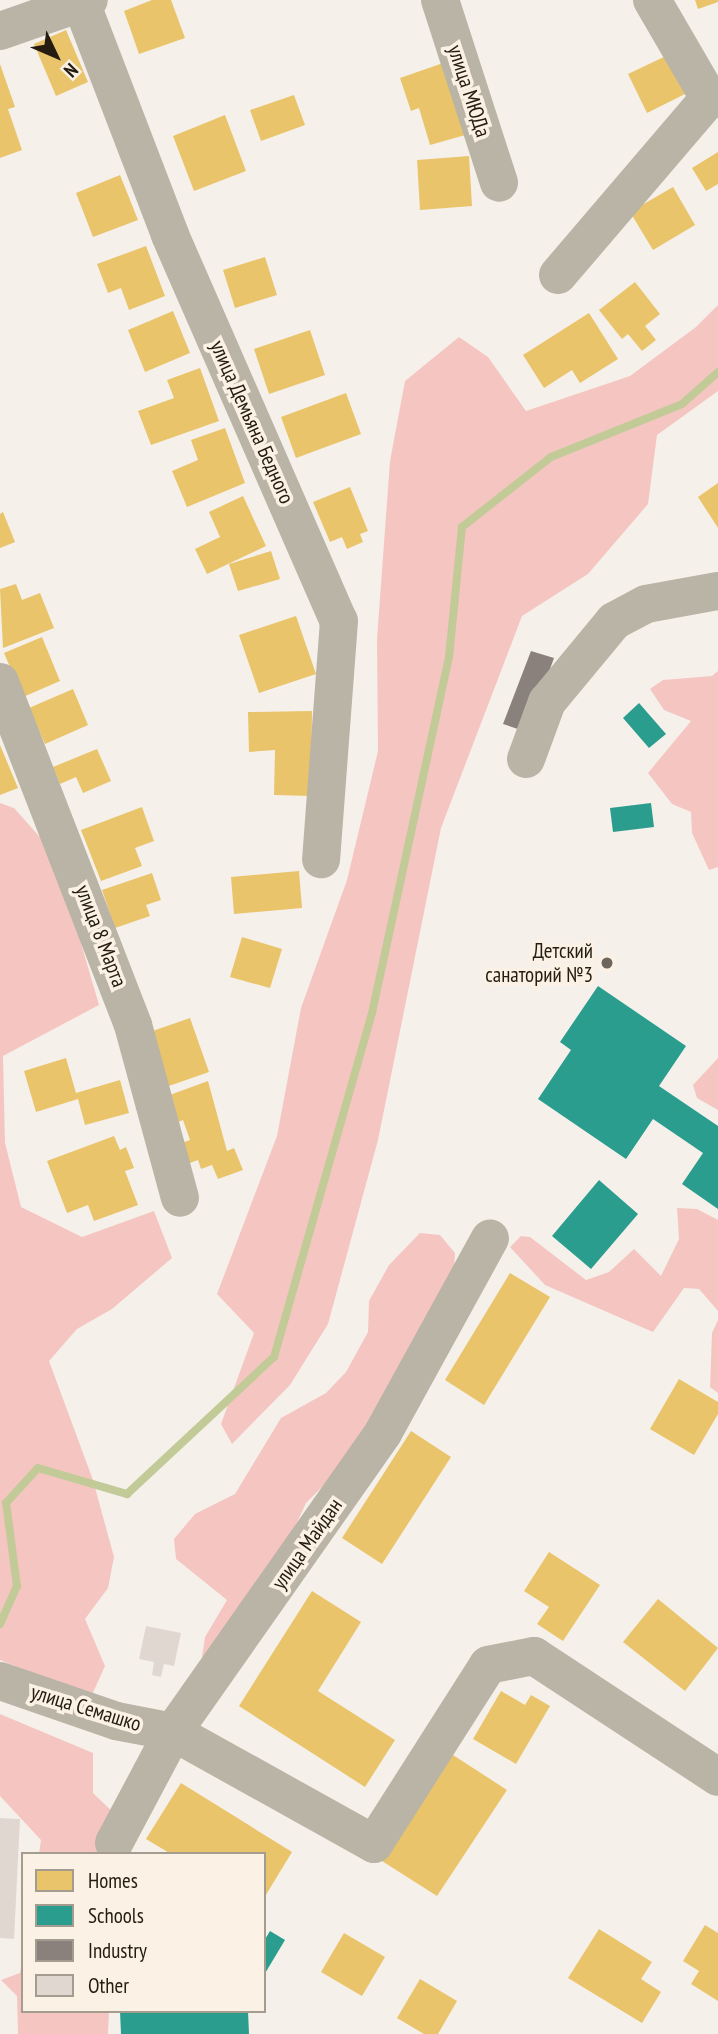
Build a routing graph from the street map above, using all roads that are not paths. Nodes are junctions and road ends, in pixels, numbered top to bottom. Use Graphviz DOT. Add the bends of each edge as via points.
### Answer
graph roads {
  1 [pos="440,0"];
  2 [pos="652,0"];
  3 [pos="83,1"];
  4 [pos="0,31"];
  5 [pos="713,99"];
  6 [pos="499,183"];
  7 [pos="558,275"];
  8 [pos="718,592"];
  9 [pos="0,682"];
  10 [pos="526,759"];
  11 [pos="321,859"];
  12 [pos="180,1198"];
  13 [pos="490,1238"];
  14 [pos="0,1681"];
  15 [pos="173,1732"];
  16 [pos="718,1777"];
  17 [pos="114,1843"];
  1 -- 6 [label="street, улица МЮДа"];
  2 -- 5 [label="street"];
  3 -- 4 [label="street"];
  3 -- 11 [label="street, улица Демьяна Бедного" via="170,235 339,621"];
  5 -- 7 [label="street"];
  8 -- 10 [label="street" via="646,604 614,621 547,702"];
  9 -- 12 [label="street, улица 8 Марта" via="125,1002"];
  13 -- 15 [label="street, улица Майдан" via="383,1433"];
  14 -- 15 [label="street, улица Семашко" via="116,1721"];
  15 -- 16 [label="street, улица Семашко" via="374,1844 488,1665 534,1656"];
  15 -- 17 [label="street, улица Майдан"];
}
